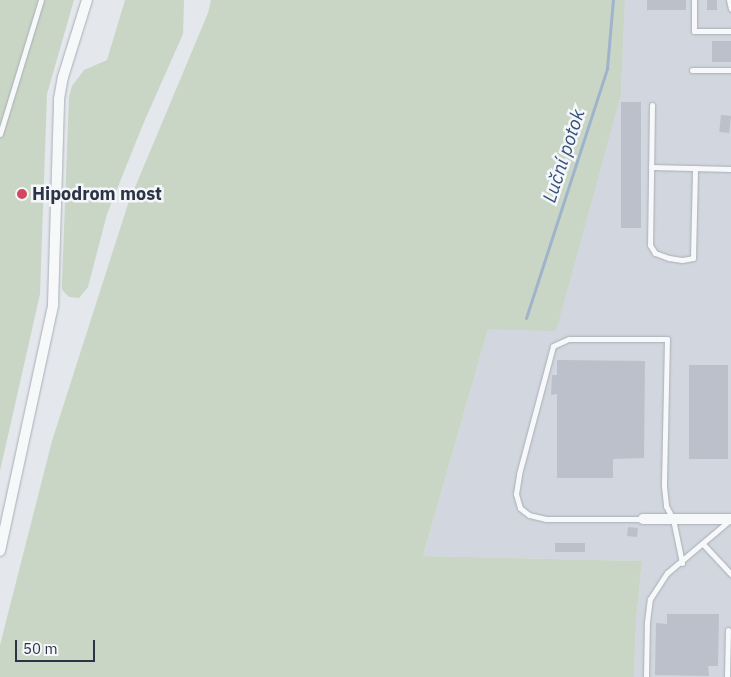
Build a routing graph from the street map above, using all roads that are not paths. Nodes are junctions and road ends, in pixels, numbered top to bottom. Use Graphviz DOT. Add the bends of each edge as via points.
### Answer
graph roads {
  1 [pos="41,0"];
  2 [pos="87,0"];
  3 [pos="694,0"];
  4 [pos="729,0"];
  5 [pos="731,9"];
  6 [pos="731,31"];
  7 [pos="692,70"];
  8 [pos="731,70"];
  9 [pos="652,105"];
  10 [pos="0,134"];
  11 [pos="651,167"];
  12 [pos="695,168"];
  13 [pos="731,169"];
  14 [pos="643,519"];
  15 [pos="673,519"];
  16 [pos="731,519"];
  17 [pos="2,533"];
  18 [pos="703,544"];
  19 [pos="0,551"];
  20 [pos="682,563"];
  21 [pos="731,574"];
  22 [pos="728,630"];
  23 [pos="646,677"];
  24 [pos="727,677"];
  1 -- 10 [label="lane"];
  2 -- 17 [label="street" via="59,99 53,305"];
  3 -- 6 [label="lane" via="694,31"];
  4 -- 5 [label="lane"];
  7 -- 8 [label="lane"];
  9 -- 11 [label="lane"];
  11 -- 12 [label="lane"];
  11 -- 12 [label="lane" via="650,246 655,253 682,260 693,258"];
  12 -- 13 [label="lane"];
  14 -- 15 [label="street"];
  14 -- 15 [label="lane" via="546,519 529,515 520,508 516,494 519,474 553,346 570,339 667,339 664,486 666,506"];
  15 -- 16 [label="street"];
  15 -- 20 [label="lane"];
  16 -- 18 [label="lane"];
  17 -- 19 [label="street"];
  18 -- 20 [label="lane"];
  18 -- 21 [label="lane"];
  20 -- 23 [label="lane" via="667,573 650,599"];
  22 -- 24 [label="lane"];
}
